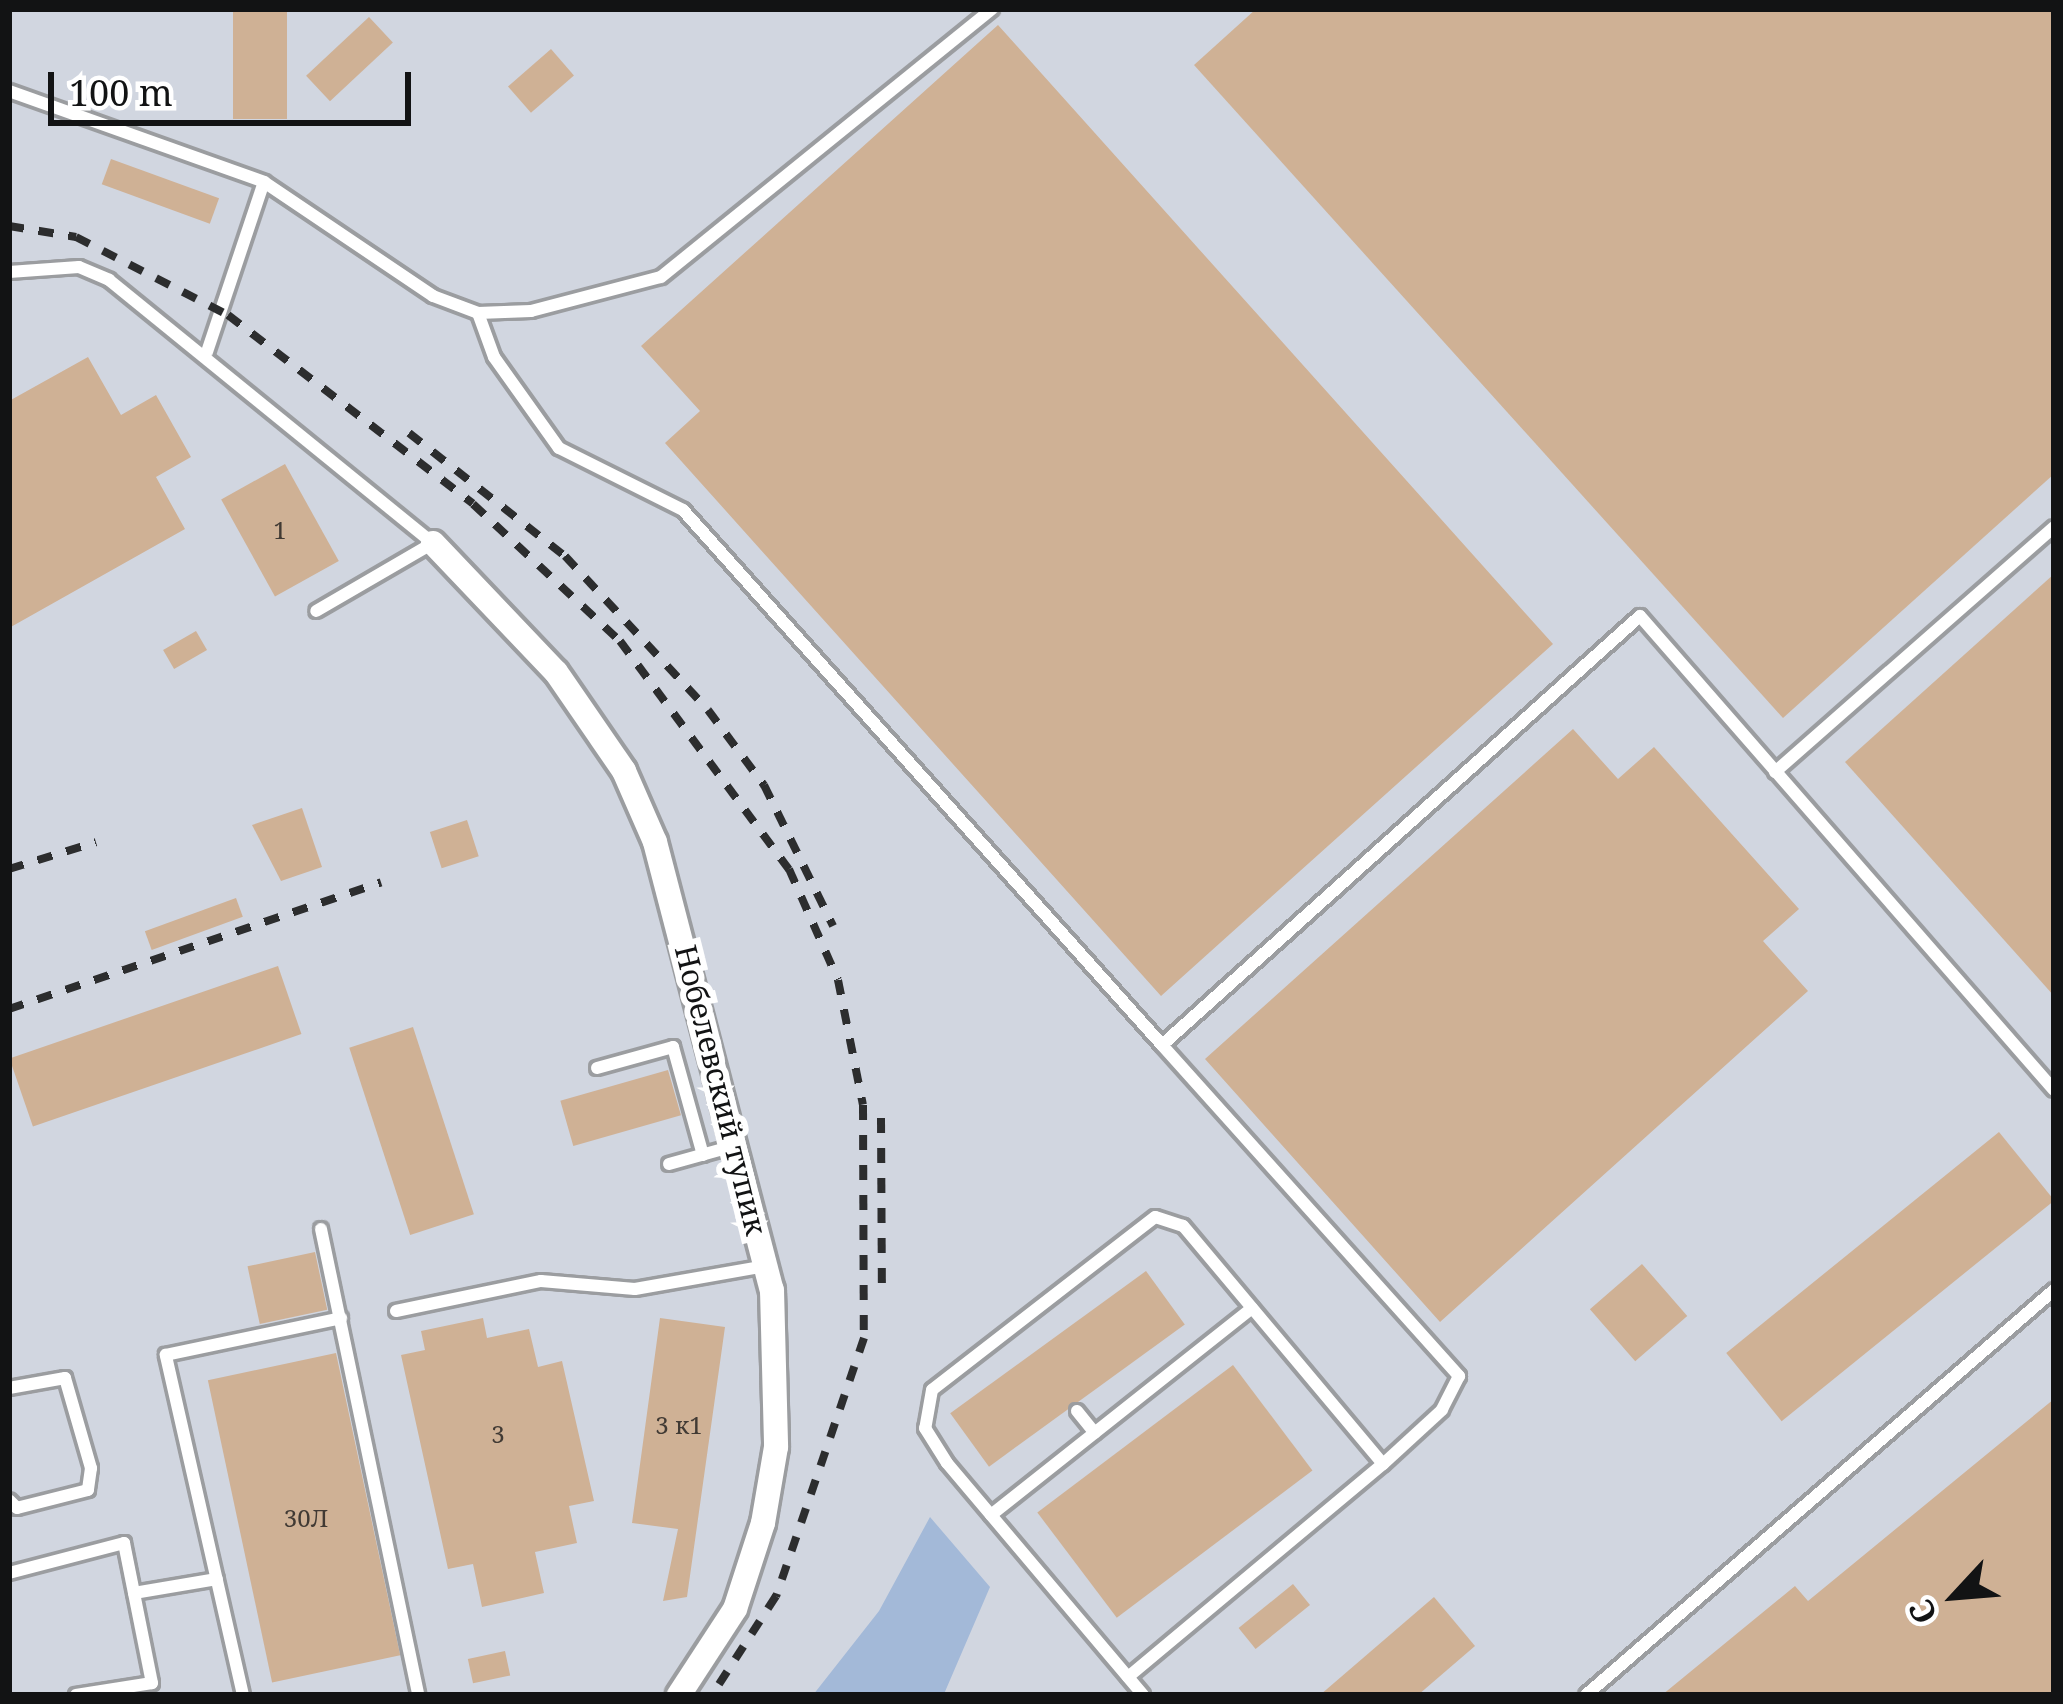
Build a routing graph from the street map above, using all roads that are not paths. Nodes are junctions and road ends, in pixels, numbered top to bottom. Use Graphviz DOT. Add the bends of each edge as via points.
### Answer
graph roads {
  1 [pos="992,9"];
  2 [pos="9,91"];
  3 [pos="264,182"];
  4 [pos="9,272"];
  5 [pos="478,313"];
  6 [pos="208,352"];
  7 [pos="2054,527"];
  8 [pos="433,543"];
  9 [pos="316,611"];
  10 [pos="1775,772"];
  11 [pos="1162,1045"];
  12 [pos="597,1068"];
  13 [pos="2054,1090"];
  14 [pos="736,1145"];
  15 [pos="703,1155"];
  16 [pos="669,1164"];
  17 [pos="321,1229"];
  18 [pos="766,1266"];
  19 [pos="2054,1290"];
  20 [pos="1252,1308"];
  21 [pos="396,1311"];
  22 [pos="341,1318"];
  23 [pos="9,1388"];
  24 [pos="1077,1411"];
  25 [pos="1095,1432"];
  26 [pos="1383,1464"];
  27 [pos="9,1500"];
  28 [pos="991,1515"];
  29 [pos="9,1573"];
  30 [pos="217,1579"];
  31 [pos="134,1593"];
  32 [pos="1128,1677"];
  33 [pos="76,1695"];
  34 [pos="244,1695"];
  35 [pos="418,1695"];
  36 [pos="680,1695"];
  37 [pos="1143,1695"];
  38 [pos="1586,1695"];
  1 -- 5 [label="lane" via="662,278"];
  2 -- 3 [label="lane"];
  3 -- 5 [label="lane" via="433,296"];
  3 -- 6 [label="lane"];
  4 -- 6 [label="lane" via="79,267"];
  5 -- 11 [label="lane" via="494,357 559,448 682,510"];
  6 -- 8 [label="lane"];
  7 -- 10 [label="lane"];
  8 -- 9 [label="lane"];
  8 -- 14 [label="street, Нобелевский тупик" via="556,672 624,771 655,842"];
  10 -- 11 [label="lane" via="1640,616"];
  10 -- 13 [label="lane"];
  11 -- 26 [label="lane" via="1459,1376 1442,1410"];
  12 -- 15 [label="lane" via="673,1047"];
  14 -- 15 [label="lane"];
  14 -- 18 [label="street, Нобелевский тупик"];
  15 -- 16 [label="lane"];
  17 -- 22 [label="lane"];
  18 -- 21 [label="lane" via="635,1288 541,1281"];
  18 -- 36 [label="street, Нобелевский тупик" via="778,1374 763,1523 735,1609"];
  19 -- 38 [label="lane"];
  20 -- 25 [label="lane"];
  20 -- 26 [label="lane"];
  20 -- 28 [label="lane" via="1183,1226 1155,1217 1131,1232 932,1390 925,1428"];
  22 -- 30 [label="lane" via="166,1355"];
  22 -- 35 [label="lane"];
  23 -- 27 [label="lane" via="64,1378 91,1468 88,1490 17,1508"];
  24 -- 25 [label="lane"];
  25 -- 28 [label="lane"];
  26 -- 32 [label="lane"];
  28 -- 32 [label="lane"];
  29 -- 31 [label="lane" via="124,1543"];
  30 -- 31 [label="lane"];
  30 -- 34 [label="lane"];
  31 -- 33 [label="lane" via="152,1683"];
  32 -- 37 [label="lane"];
}
